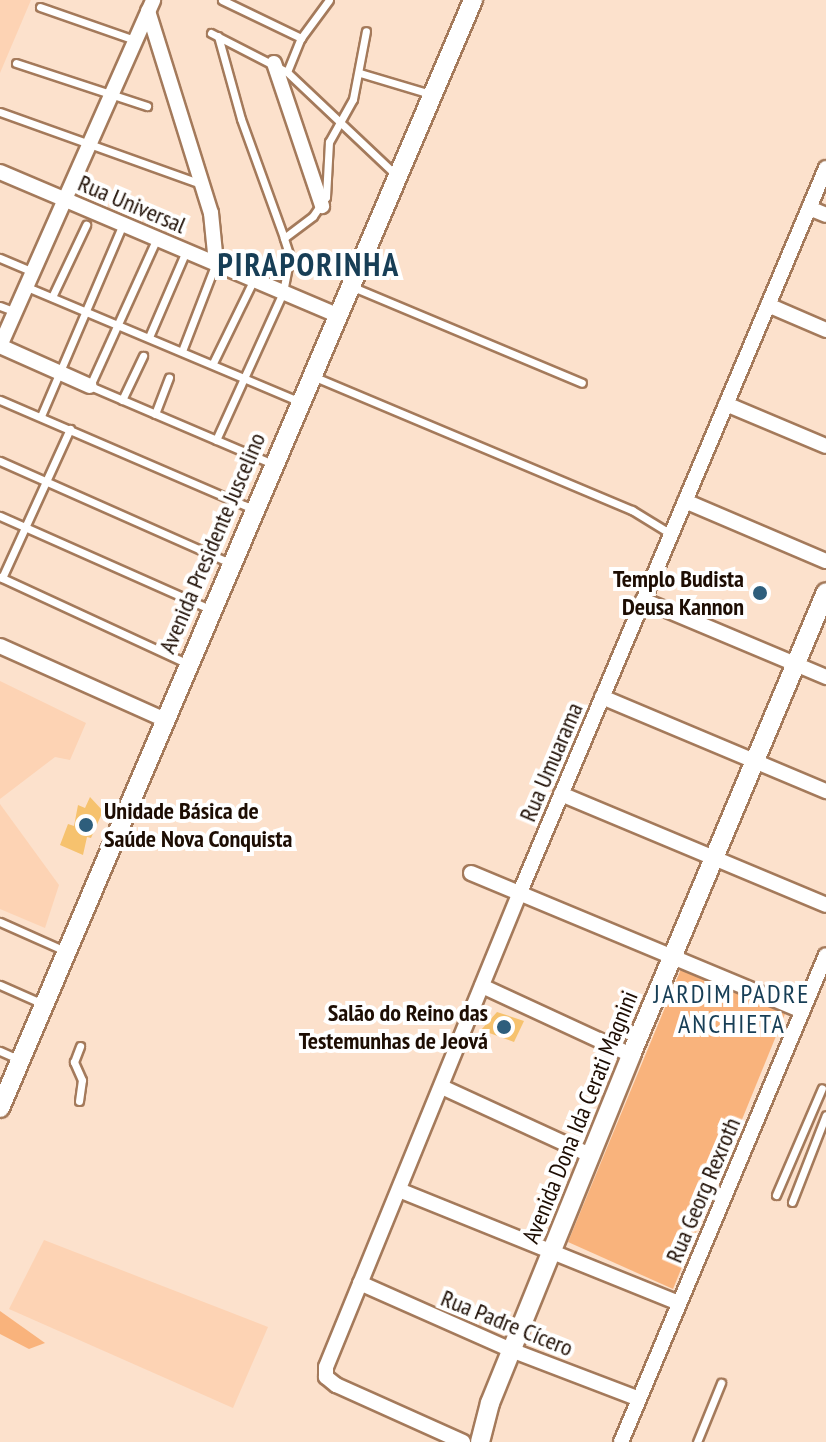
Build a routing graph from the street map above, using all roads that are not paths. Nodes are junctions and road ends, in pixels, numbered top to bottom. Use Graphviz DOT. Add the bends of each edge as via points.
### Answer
graph roads {
  1 [pos="222,0"];
  2 [pos="316,0"];
  3 [pos="473,0"];
  4 [pos="327,2"];
  5 [pos="150,5"];
  6 [pos="40,7"];
  7 [pos="366,31"];
  8 [pos="301,38"];
  9 [pos="135,40"];
  10 [pos="16,63"];
  11 [pos="280,68"];
  12 [pos="360,73"];
  13 [pos="110,93"];
  14 [pos="432,94"];
  15 [pos="147,106"];
  16 [pos="0,112"];
  17 [pos="339,126"];
  18 [pos="89,144"];
  19 [pos="826,168"];
  20 [pos="0,172"];
  21 [pos="396,175"];
  22 [pos="203,184"];
  23 [pos="65,199"];
  24 [pos="322,206"];
  25 [pos="809,208"];
  26 [pos="826,215"];
  27 [pos="123,224"];
  28 [pos="86,225"];
  29 [pos="157,238"];
  30 [pos="284,238"];
  31 [pos="186,250"];
  32 [pos="0,258"];
  33 [pos="216,263"];
  34 [pos="33,272"];
  35 [pos="254,279"];
  36 [pos="348,285"];
  37 [pos="27,287"];
  38 [pos="283,292"];
  39 [pos="52,297"];
  40 [pos="768,305"];
  41 [pos="0,306"];
  42 [pos="85,311"];
  43 [pos="16,312"];
  44 [pos="335,314"];
  45 [pos="117,324"];
  46 [pos="826,330"];
  47 [pos="149,337"];
  48 [pos="0,346"];
  49 [pos="182,351"];
  50 [pos="143,356"];
  51 [pos="213,363"];
  52 [pos="59,372"];
  53 [pos="310,375"];
  54 [pos="169,378"];
  55 [pos="244,378"];
  56 [pos="582,383"];
  57 [pos="90,386"];
  58 [pos="0,400"];
  59 [pos="122,400"];
  60 [pos="298,401"];
  61 [pos="726,404"];
  62 [pos="155,414"];
  63 [pos="41,416"];
  64 [pos="70,429"];
  65 [pos="216,440"];
  66 [pos="826,446"];
  67 [pos="0,461"];
  68 [pos="273,464"];
  69 [pos="48,482"];
  70 [pos="685,501"];
  71 [pos="253,509"];
  72 [pos="0,516"];
  73 [pos="27,528"];
  74 [pos="671,534"];
  75 [pos="826,561"];
  76 [pos="230,563"];
  77 [pos="1,578"];
  78 [pos="826,592"];
  79 [pos="643,600"];
  80 [pos="210,609"];
  81 [pos="0,646"];
  82 [pos="186,663"];
  83 [pos="795,664"];
  84 [pos="826,677"];
  85 [pos="602,697"];
  86 [pos="163,719"];
  87 [pos="755,761"];
  88 [pos="826,791"];
  89 [pos="561,794"];
  90 [pos="713,858"];
  91 [pos="471,873"];
  92 [pos="520,892"];
  93 [pos="826,905"];
  94 [pos="0,922"];
  95 [pos="65,951"];
  96 [pos="826,955"];
  97 [pos="672,956"];
  98 [pos="0,985"];
  99 [pos="482,986"];
  100 [pos="810,993"];
  101 [pos="826,1000"];
  102 [pos="43,1004"];
  103 [pos="802,1011"];
  104 [pos="80,1046"];
  105 [pos="0,1051"];
  106 [pos="631,1055"];
  107 [pos="20,1060"];
  108 [pos="442,1087"];
  109 [pos="822,1088"];
  110 [pos="79,1101"];
  111 [pos="0,1108"];
  112 [pos="826,1115"];
  113 [pos="592,1156"];
  114 [pos="399,1190"];
  115 [pos="776,1195"];
  116 [pos="792,1202"];
  117 [pos="551,1251"];
  118 [pos="360,1283"];
  119 [pos="678,1303"];
  120 [pos="511,1350"];
  121 [pos="721,1383"];
  122 [pos="639,1399"];
  123 [pos="463,1442"];
  124 [pos="480,1442"];
  125 [pos="621,1442"];
  126 [pos="697,1442"];
  1 -- 8 [label="lane"];
  2 -- 4 [label="lane"];
  3 -- 14 [label="street, Avenida Presidente Juscelino"];
  4 -- 8 [label="lane"];
  5 -- 9 [label="street"];
  5 -- 22 [label="street"];
  6 -- 9 [label="lane"];
  7 -- 12 [label="lane"];
  8 -- 11 [label="lane"];
  9 -- 13 [label="street"];
  10 -- 13 [label="lane"];
  11 -- 17 [label="lane"];
  11 -- 24 [label="street"];
  11 -- 30 [label="lane" via="214,35"];
  12 -- 14 [label="lane"];
  12 -- 17 [label="lane"];
  13 -- 15 [label="lane"];
  13 -- 18 [label="street"];
  14 -- 21 [label="street, Avenida Presidente Juscelino"];
  16 -- 18 [label="lane"];
  17 -- 21 [label="lane"];
  17 -- 24 [label="lane" via="329,142"];
  18 -- 22 [label="lane"];
  18 -- 23 [label="street"];
  19 -- 25 [label="street, Rua Umuarama"];
  20 -- 23 [label="street, Rua Universal"];
  21 -- 36 [label="street, Avenida Presidente Juscelino"];
  22 -- 33 [label="street"];
  23 -- 27 [label="street, Rua Universal"];
  23 -- 34 [label="street"];
  24 -- 30 [label="lane"];
  25 -- 26 [label="street"];
  25 -- 40 [label="street, Rua Umuarama"];
  27 -- 29 [label="street, Rua Universal"];
  27 -- 42 [label="lane"];
  28 -- 39 [label="lane"];
  29 -- 31 [label="street, Rua Universal"];
  29 -- 45 [label="lane"];
  30 -- 38 [label="lane" via="290,257"];
  31 -- 33 [label="street, Rua Universal"];
  31 -- 47 [label="lane"];
  32 -- 34 [label="lane"];
  33 -- 35 [label="street, Rua Universal"];
  33 -- 49 [label="lane"];
  34 -- 37 [label="street"];
  35 -- 38 [label="street, Rua Universal"];
  35 -- 51 [label="lane"];
  36 -- 44 [label="street, Avenida Presidente Juscelino"];
  36 -- 56 [label="lane"];
  37 -- 39 [label="lane"];
  37 -- 43 [label="street"];
  38 -- 44 [label="street, Rua Universal"];
  38 -- 55 [label="lane"];
  39 -- 42 [label="lane"];
  40 -- 46 [label="street"];
  40 -- 61 [label="street, Rua Umuarama"];
  41 -- 43 [label="lane"];
  42 -- 45 [label="lane"];
  42 -- 52 [label="lane"];
  43 -- 48 [label="street"];
  44 -- 53 [label="street, Avenida Presidente Juscelino"];
  45 -- 47 [label="lane"];
  45 -- 57 [label="lane"];
  47 -- 49 [label="lane"];
  48 -- 52 [label="street"];
  49 -- 51 [label="lane"];
  50 -- 59 [label="lane"];
  51 -- 55 [label="lane"];
  52 -- 57 [label="street"];
  52 -- 63 [label="lane"];
  53 -- 60 [label="street, Avenida Presidente Juscelino"];
  53 -- 74 [label="lane" via="632,510"];
  54 -- 62 [label="lane"];
  55 -- 60 [label="lane"];
  55 -- 65 [label="lane"];
  57 -- 59 [label="lane"];
  58 -- 63 [label="lane"];
  59 -- 62 [label="lane"];
  60 -- 68 [label="street, Avenida Presidente Juscelino"];
  61 -- 66 [label="street"];
  61 -- 70 [label="street, Rua Umuarama"];
  62 -- 65 [label="lane"];
  63 -- 64 [label="lane"];
  64 -- 69 [label="lane"];
  64 -- 71 [label="lane"];
  65 -- 68 [label="lane"];
  67 -- 69 [label="lane"];
  68 -- 71 [label="street, Avenida Presidente Juscelino"];
  69 -- 73 [label="lane"];
  69 -- 76 [label="lane"];
  70 -- 74 [label="street, Rua Umuarama"];
  70 -- 75 [label="street"];
  71 -- 76 [label="street, Avenida Presidente Juscelino"];
  72 -- 73 [label="lane"];
  73 -- 77 [label="lane"];
  73 -- 80 [label="lane"];
  74 -- 79 [label="street, Rua Umuarama"];
  76 -- 80 [label="street, Avenida Presidente Juscelino"];
  77 -- 82 [label="lane"];
  78 -- 83 [label="street, Avenida Dona Ida Cerati Magnini"];
  79 -- 83 [label="street"];
  79 -- 85 [label="street, Rua Umuarama"];
  80 -- 82 [label="street, Avenida Presidente Juscelino"];
  81 -- 86 [label="street"];
  82 -- 86 [label="street, Avenida Presidente Juscelino"];
  83 -- 84 [label="street"];
  83 -- 87 [label="street, Avenida Dona Ida Cerati Magnini"];
  85 -- 87 [label="street"];
  85 -- 89 [label="street, Rua Umuarama"];
  86 -- 95 [label="street, Avenida Presidente Juscelino"];
  87 -- 88 [label="street"];
  87 -- 90 [label="street, Avenida Dona Ida Cerati Magnini"];
  89 -- 90 [label="street"];
  89 -- 92 [label="street, Rua Umuarama"];
  90 -- 93 [label="street"];
  90 -- 97 [label="street, Avenida Dona Ida Cerati Magnini"];
  91 -- 92 [label="street"];
  92 -- 97 [label="street"];
  92 -- 99 [label="street, Rua Umuarama"];
  94 -- 95 [label="lane"];
  95 -- 102 [label="street, Avenida Presidente Juscelino"];
  96 -- 100 [label="street, Rua Georg Rexroth"];
  97 -- 103 [label="street"];
  97 -- 106 [label="street, Avenida Dona Ida Cerati Magnini"];
  98 -- 102 [label="lane"];
  99 -- 106 [label="street"];
  99 -- 108 [label="street, Rua Umuarama"];
  100 -- 101 [label="street"];
  100 -- 103 [label="street, Rua Georg Rexroth"];
  102 -- 107 [label="street, Avenida Presidente Juscelino"];
  103 -- 119 [label="street, Rua Georg Rexroth"];
  104 -- 110 [label="lane" via="74,1062 82,1080"];
  105 -- 107 [label="lane"];
  106 -- 113 [label="street, Avenida Dona Ida Cerati Magnini"];
  107 -- 111 [label="street, Avenida Presidente Juscelino"];
  108 -- 113 [label="street"];
  108 -- 114 [label="street, Rua Umuarama"];
  109 -- 115 [label="lane"];
  112 -- 116 [label="lane"];
  113 -- 117 [label="street, Avenida Dona Ida Cerati Magnini"];
  114 -- 117 [label="street"];
  114 -- 118 [label="street, Rua Umuarama"];
  117 -- 119 [label="street"];
  117 -- 120 [label="street, Avenida Dona Ida Cerati Magnini"];
  118 -- 120 [label="street, Rua Padre Cícero"];
  118 -- 123 [label="street, Rua Umuarama" via="326,1377"];
  119 -- 122 [label="street, Rua Georg Rexroth"];
  120 -- 122 [label="street, Rua Padre Cícero"];
  120 -- 124 [label="street, Avenida Dona Ida Cerati Magnini" via="483,1420"];
  121 -- 126 [label="lane"];
  122 -- 125 [label="street, Rua Georg Rexroth"];
}
